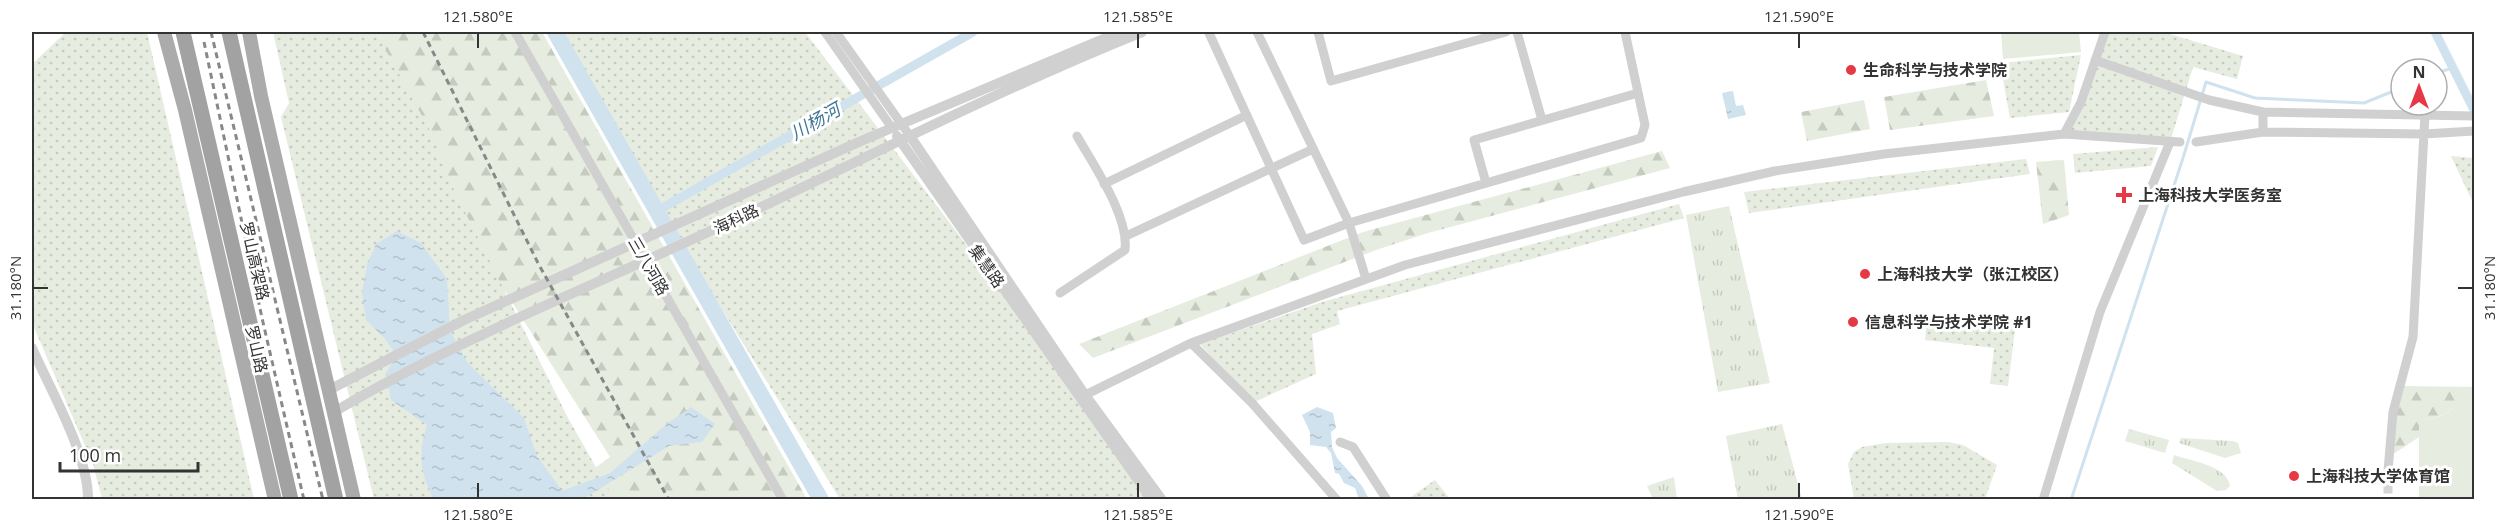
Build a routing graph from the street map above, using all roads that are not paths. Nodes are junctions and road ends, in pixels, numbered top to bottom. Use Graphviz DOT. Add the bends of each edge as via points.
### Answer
graph roads {
  1 [pos="164,32"];
  2 [pos="183,32"];
  3 [pos="230,32"];
  4 [pos="249,32"];
  5 [pos="515,32"];
  6 [pos="825,32"];
  7 [pos="836,32"];
  8 [pos="1120,32"];
  9 [pos="1142,32"];
  10 [pos="1257,32"];
  11 [pos="1318,32"];
  12 [pos="1462,32"];
  13 [pos="1506,32"];
  14 [pos="1517,32"];
  15 [pos="1626,32"];
  16 [pos="2105,32"];
  17 [pos="1209,33"];
  18 [pos="1465,43"];
  19 [pos="2095,60"];
  20 [pos="862,77"];
  21 [pos="1638,93"];
  22 [pos="2263,112"];
  23 [pos="2389,114"];
  24 [pos="1247,115"];
  25 [pos="2449,116"];
  26 [pos="2475,116"];
  27 [pos="2425,117"];
  28 [pos="1542,120"];
  29 [pos="896,126"];
  30 [pos="2475,131"];
  31 [pos="2263,132"];
  32 [pos="2064,134"];
  33 [pos="2424,134"];
  34 [pos="1077,136"];
  35 [pos="906,139"];
  36 [pos="2196,142"];
  37 [pos="1314,149"];
  38 [pos="1271,169"];
  39 [pos="1486,183"];
  40 [pos="1104,184"];
  41 [pos="1349,223"];
  42 [pos="1126,236"];
  43 [pos="639,243"];
  44 [pos="648,259"];
  45 [pos="1366,279"];
  46 [pos="1060,293"];
  47 [pos="1191,343"];
  48 [pos="32,348"];
  49 [pos="329,390"];
  50 [pos="1085,395"];
  51 [pos="334,412"];
  52 [pos="1340,442"];
  53 [pos="2388,471"];
  54 [pos="88,500"];
  55 [pos="275,500"];
  56 [pos="291,500"];
  57 [pos="336,500"];
  58 [pos="354,500"];
  59 [pos="783,500"];
  60 [pos="1152,500"];
  61 [pos="1162,500"];
  62 [pos="1337,500"];
  63 [pos="1387,500"];
  64 [pos="2043,500"];
  1 -- 55 [label="main road, 罗山路"];
  2 -- 56 [label="highway, 罗山高架路"];
  3 -- 57 [label="highway, 罗山高架路"];
  4 -- 49 [label="main road"];
  5 -- 43 [label="street, 三八河路"];
  6 -- 20 [label="street, 集慧路"];
  7 -- 20 [label="street, 集慧路"];
  8 -- 29 [label="street, 海科路"];
  9 -- 35 [label="street, 海科路"];
  10 -- 37 [label="street"];
  11 -- 18 [label="street" via="1331,81"];
  12 -- 18 [label="street"];
  13 -- 18 [label="street"];
  14 -- 28 [label="street"];
  15 -- 21 [label="street"];
  16 -- 19 [label="street"];
  17 -- 24 [label="street"];
  19 -- 22 [label="street" via="2209,100"];
  19 -- 32 [label="street" via="2081,102"];
  20 -- 29 [label="street, 集慧路"];
  21 -- 28 [label="street"];
  21 -- 39 [label="street" via="1646,130 1641,138"];
  22 -- 23 [label="street"];
  22 -- 31 [label="street"];
  24 -- 38 [label="street"];
  24 -- 40 [label="street"];
  25 -- 26 [label="street"];
  27 -- 33 [label="street"];
  28 -- 39 [label="street" via="1474,140"];
  29 -- 35 [label="street, 集慧路"];
  29 -- 43 [label="street, 海科路"];
  30 -- 33 [label="street"];
  31 -- 33 [label="street"];
  31 -- 36 [label="street"];
  32 -- 45 [label="street" via="1884,154 1775,171 1405,265"];
  32 -- 64 [label="street" via="2175,142 2100,312"];
  33 -- 53 [label="street" via="2413,337 2393,412"];
  34 -- 40 [label="street"];
  35 -- 44 [label="street, 海科路"];
  35 -- 50 [label="street, 集慧路"];
  35 -- 60 [label="street, 集慧路"];
  37 -- 38 [label="street"];
  37 -- 41 [label="street"];
  38 -- 41 [label="street" via="1304,240"];
  38 -- 42 [label="street"];
  39 -- 41 [label="street"];
  40 -- 42 [label="street"];
  41 -- 45 [label="street"];
  42 -- 46 [label="street" via="1125,250"];
  43 -- 44 [label="street, 三八河路"];
  43 -- 49 [label="street, 海科路" via="464,320"];
  44 -- 51 [label="street, 海科路" via="538,308 374,388"];
  44 -- 59 [label="street, 三八河路"];
  45 -- 47 [label="street"];
  47 -- 50 [label="street"];
  47 -- 62 [label="street" via="1252,403"];
  48 -- 54 [label="street" via="76,446 86,477"];
  49 -- 51 [label="main road"];
  50 -- 61 [label="street, 集慧路"];
  51 -- 58 [label="main road"];
  52 -- 63 [label="street" via="1353,447"];
}
